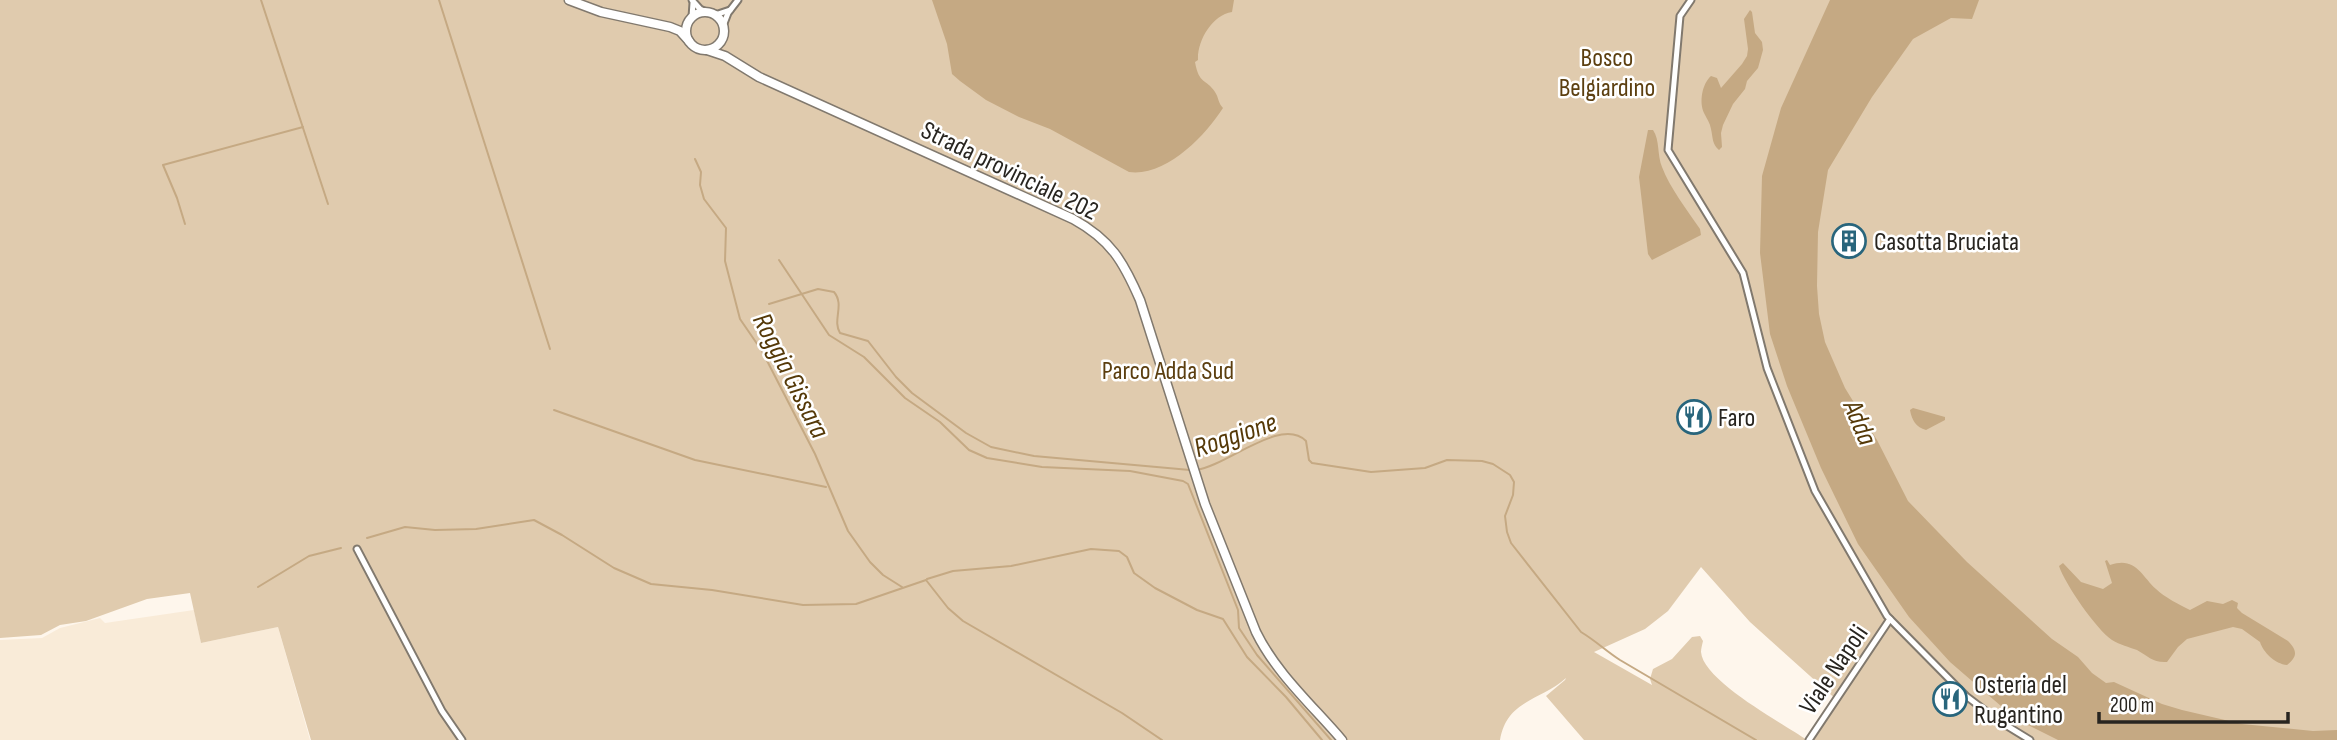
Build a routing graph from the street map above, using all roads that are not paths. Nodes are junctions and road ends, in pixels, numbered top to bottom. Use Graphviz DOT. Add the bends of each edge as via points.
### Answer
graph roads {
  1 [pos="569,0"];
  2 [pos="692,0"];
  3 [pos="738,0"];
  4 [pos="1691,0"];
  5 [pos="730,10"];
  6 [pos="710,13"];
  7 [pos="692,18"];
  8 [pos="657,23"];
  9 [pos="723,26"];
  10 [pos="723,37"];
  11 [pos="689,41"];
  12 [pos="707,50"];
  13 [pos="733,60"];
  14 [pos="357,549"];
  15 [pos="1890,619"];
  16 [pos="462,740"];
  17 [pos="1342,740"];
  18 [pos="1809,740"];
  19 [pos="2031,740"];
  1 -- 8 [label="street, Strada provinciale 202" via="601,12"];
  2 -- 6 [label="street"];
  2 -- 7 [label="street"];
  3 -- 5 [label="street"];
  4 -- 15 [label="street" via="1680,16 1668,150 1743,273 1767,368 1815,491"];
  5 -- 6 [label="street"];
  5 -- 9 [label="street"];
  6 -- 7 [label="street, Strada provinciale 202"];
  6 -- 9 [label="street"];
  7 -- 8 [label="street, Strada provinciale 202" via="679,24"];
  7 -- 11 [label="street" via="686,28"];
  8 -- 11 [label="street, Strada provinciale 202"];
  9 -- 10 [label="street"];
  10 -- 12 [label="street"];
  10 -- 13 [label="street" via="725,51"];
  11 -- 12 [label="street, Strada provinciale 202"];
  12 -- 13 [label="street, Strada provinciale 202"];
  13 -- 17 [label="street, Strada provinciale 202" via="759,77 1073,219 1102,238 1120,258 1140,300 1205,504 1264,649"];
  14 -- 16 [label="street"];
  15 -- 18 [label="street, Viale Napoli"];
  15 -- 19 [label="street" via="1966,696"];
}
